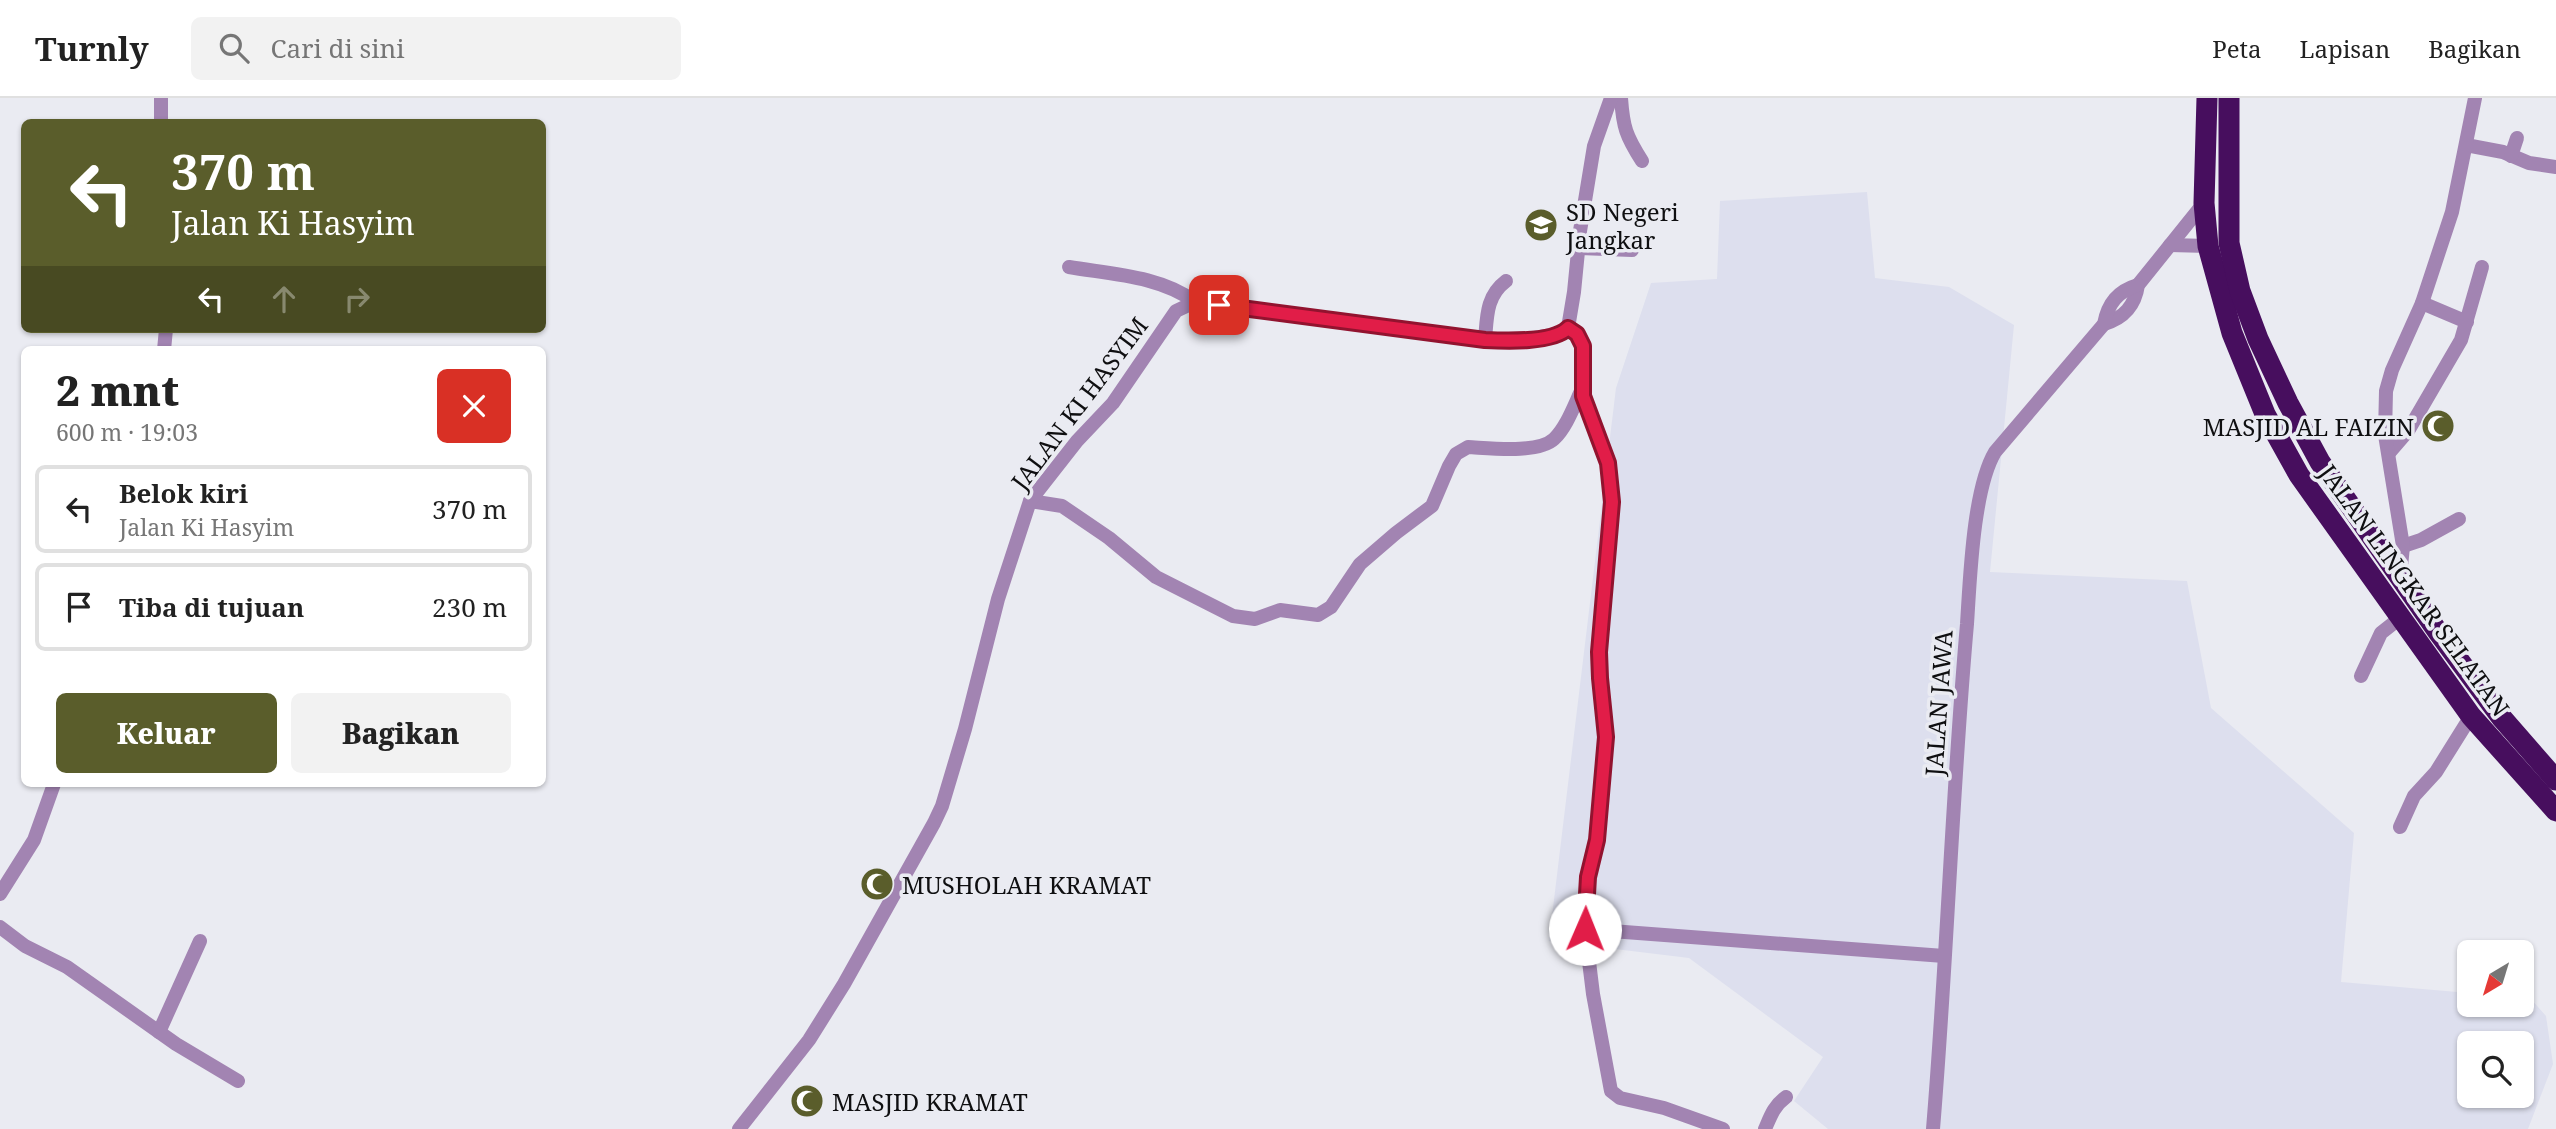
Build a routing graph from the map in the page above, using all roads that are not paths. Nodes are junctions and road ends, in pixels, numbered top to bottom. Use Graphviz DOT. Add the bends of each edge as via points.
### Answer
graph roads {
  1 [pos="162,98"];
  2 [pos="1611,98"];
  3 [pos="1621,98"];
  4 [pos="2207,98"];
  5 [pos="2229,98"];
  6 [pos="2475,98"];
  7 [pos="161,119"];
  8 [pos="2517,138"];
  9 [pos="2466,145"];
  10 [pos="2511,156"];
  11 [pos="1642,161"];
  12 [pos="2556,167"];
  13 [pos="2204,203"];
  14 [pos="2170,245"];
  15 [pos="2208,246"];
  16 [pos="1580,248"];
  17 [pos="1632,250"];
  18 [pos="1069,267"];
  19 [pos="2482,267"];
  20 [pos="1506,281"];
  21 [pos="2231,296"];
  22 [pos="1195,302"];
  23 [pos="2422,303"];
  24 [pos="2467,322"];
  25 [pos="1568,328"];
  26 [pos="1485,340"];
  27 [pos="1583,387"];
  28 [pos="2389,453"];
  29 [pos="1030,501"];
  30 [pos="2459,519"];
  31 [pos="2403,546"];
  32 [pos="2400,577"];
  33 [pos="2400,618"];
  34 [pos="2361,676"];
  35 [pos="2471,716"];
  36 [pos="2556,780"];
  37 [pos="53,787"];
  38 [pos="2556,811"];
  39 [pos="2400,827"];
  40 [pos="0,894"];
  41 [pos="0,927"];
  42 [pos="1585,929"];
  43 [pos="200,940"];
  44 [pos="1944,956"];
  45 [pos="159,1032"];
  46 [pos="238,1081"];
  47 [pos="1787,1097"];
  48 [pos="739,1129"];
  49 [pos="1723,1129"];
  50 [pos="1765,1129"];
  51 [pos="1933,1129"];
  1 -- 7 [label="street"];
  2 -- 16 [label="street" via="1594,146"];
  3 -- 11 [label="street" via="1624,127"];
  4 -- 13 [label="highway, JALAN LINGKAR SELATAN"];
  5 -- 21 [label="highway, JALAN LINGKAR SELATAN"];
  6 -- 9 [label="street"];
  8 -- 10 [label="street"];
  9 -- 10 [label="street"];
  9 -- 23 [label="street" via="2452,212"];
  10 -- 12 [label="street"];
  13 -- 14 [label="street, JALAN JAWA"];
  13 -- 15 [label="highway, JALAN LINGKAR SELATAN"];
  14 -- 15 [label="street"];
  14 -- 44 [label="street, JALAN JAWA" via="2138,285 2122,290 2104,324 1994,452 1984,477 1963,664"];
  15 -- 21 [label="highway, JALAN LINGKAR SELATAN"];
  16 -- 17 [label="street"];
  16 -- 25 [label="street"];
  18 -- 22 [label="street" via="1153,283"];
  19 -- 24 [label="street"];
  20 -- 26 [label="street" via="1490,298"];
  21 -- 32 [label="highway, JALAN LINGKAR SELATAN" via="2320,462"];
  21 -- 33 [label="highway, JALAN LINGKAR SELATAN" via="2231,333 2265,414 2299,475"];
  22 -- 26 [label="street"];
  22 -- 29 [label="street, JALAN KI HASYIM" via="1176,311 1113,403"];
  23 -- 24 [label="street"];
  23 -- 28 [label="street" via="2388,380 2385,426"];
  24 -- 28 [label="street" via="2424,406"];
  25 -- 26 [label="street" via="1555,336"];
  25 -- 27 [label="street" via="1583,346"];
  27 -- 29 [label="street" via="1550,442 1520,449 1462,449 1448,466 1432,506 1360,564 1331,607 1318,615 1280,610 1255,619 1233,616 1156,577 1062,506"];
  27 -- 42 [label="street" via="1608,463 1612,502 1599,652 1606,737"];
  28 -- 31 [label="street"];
  29 -- 48 [label="street, JALAN KI HASYIM" via="934,823 823,1018"];
  30 -- 31 [label="street"];
  31 -- 32 [label="street"];
  32 -- 36 [label="highway, JALAN LINGKAR SELATAN" via="2501,717"];
  33 -- 34 [label="street" via="2381,633"];
  33 -- 35 [label="highway, JALAN LINGKAR SELATAN"];
  35 -- 38 [label="highway, JALAN LINGKAR SELATAN"];
  35 -- 39 [label="street" via="2436,772 2414,796"];
  37 -- 40 [label="street" via="34,840"];
  41 -- 45 [label="street" via="83,977"];
  42 -- 44 [label="street"];
  42 -- 49 [label="street" via="1614,1096"];
  43 -- 45 [label="street"];
  44 -- 51 [label="street, JALAN JAWA"];
  45 -- 46 [label="street"];
  47 -- 50 [label="street" via="1777,1104"];
}
